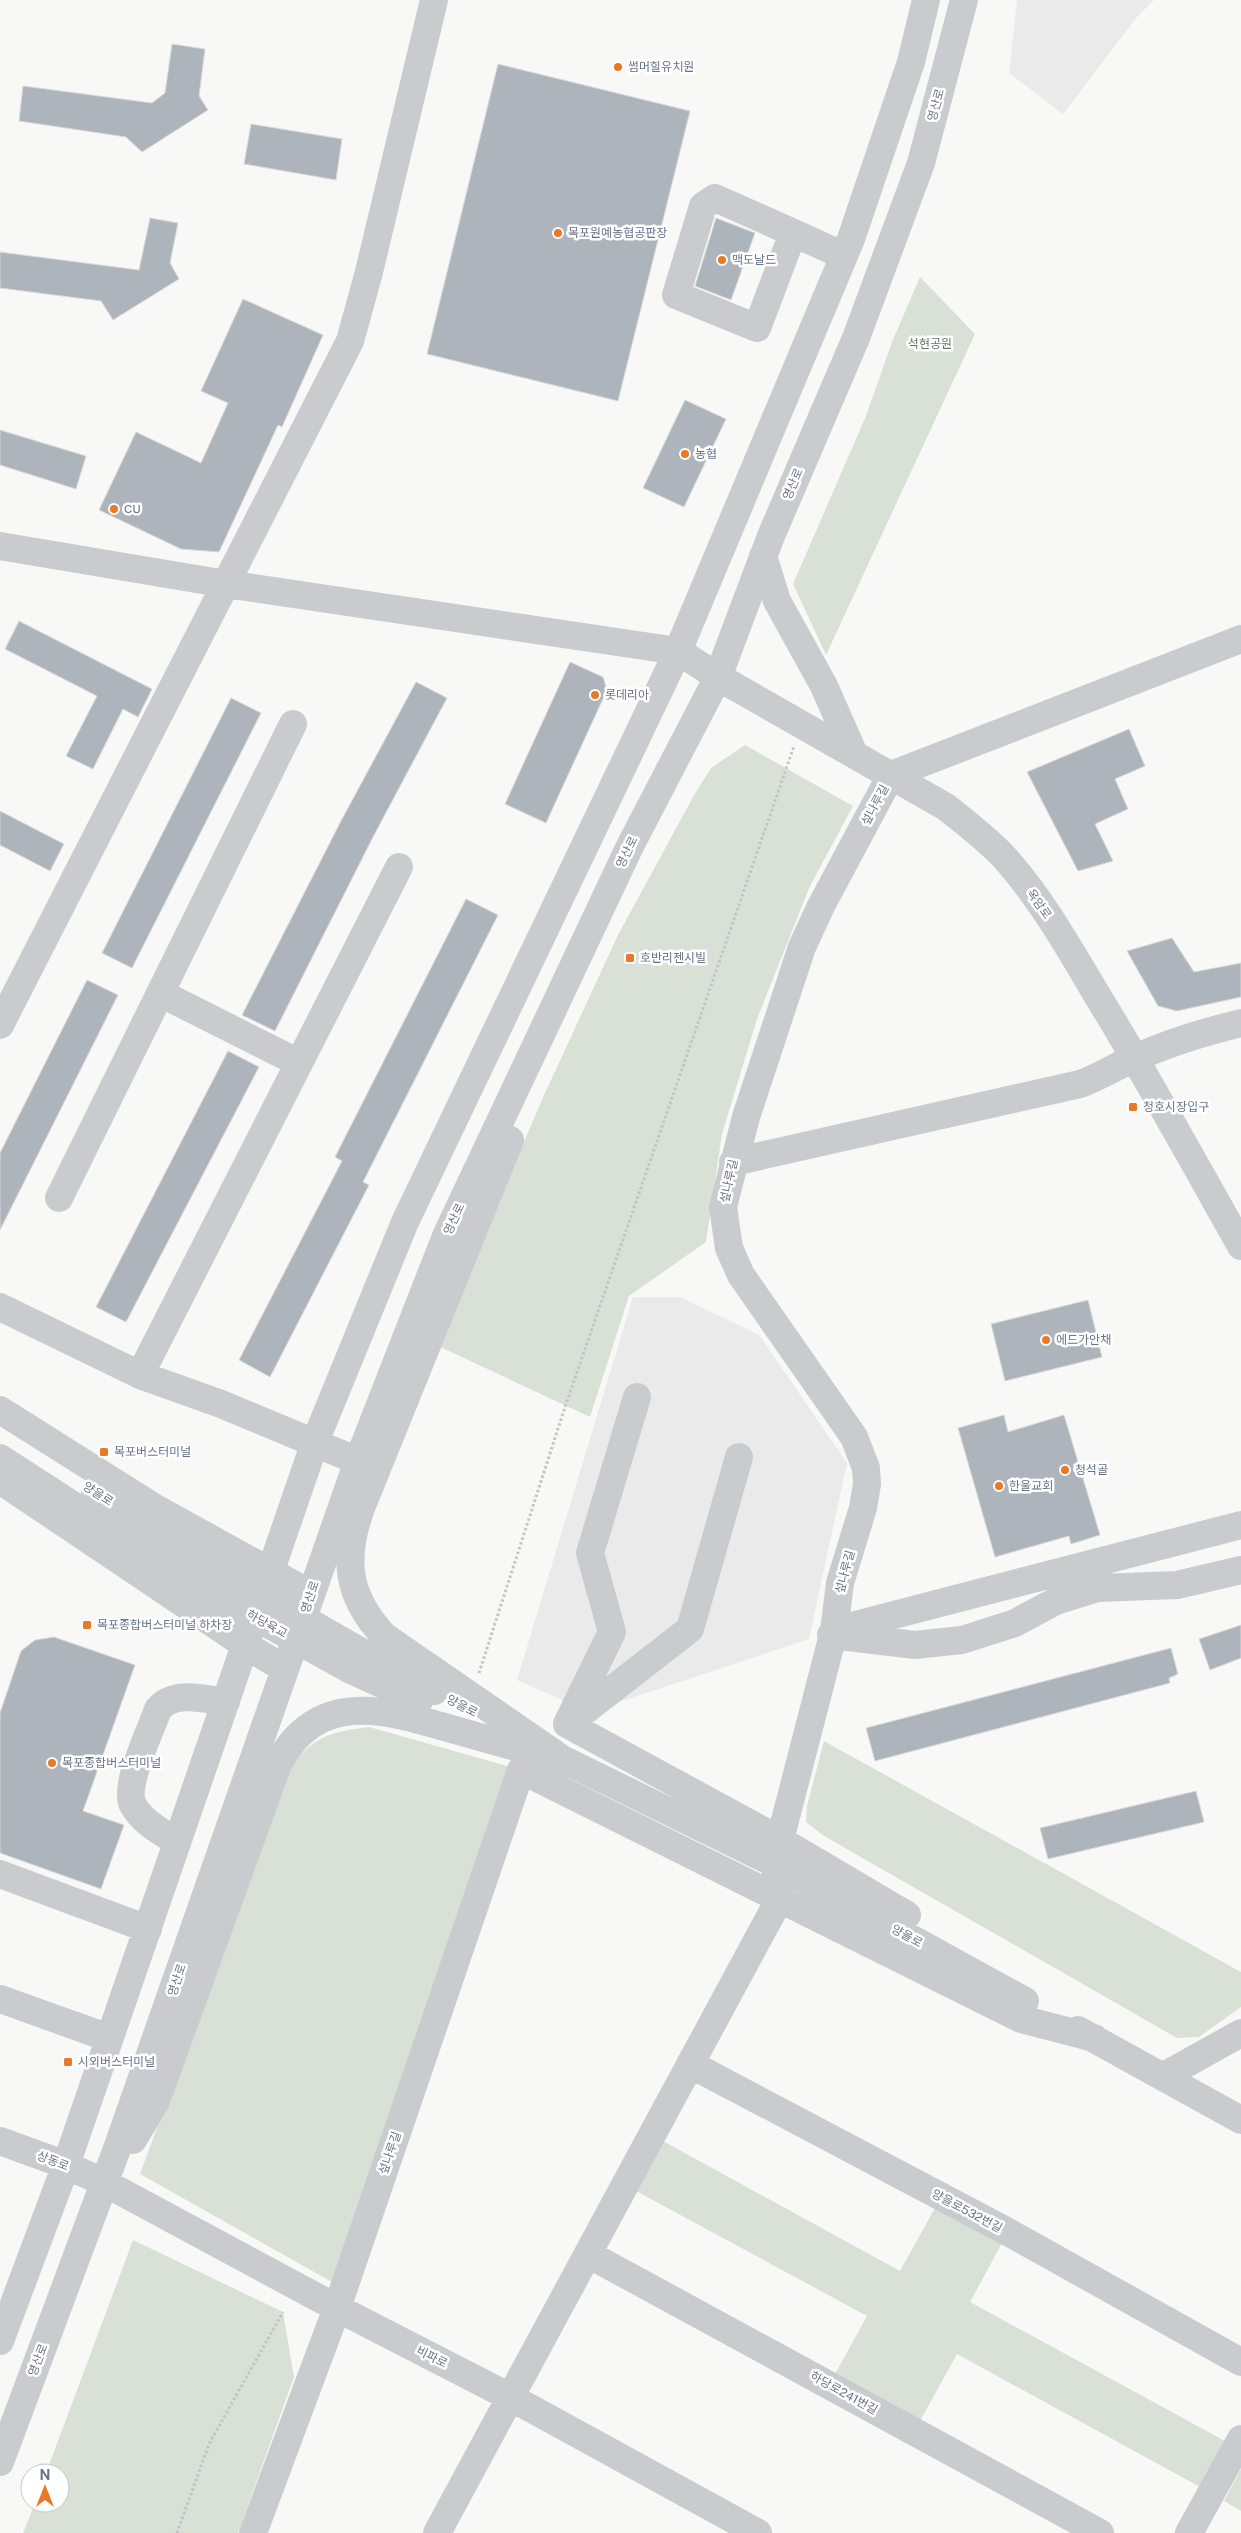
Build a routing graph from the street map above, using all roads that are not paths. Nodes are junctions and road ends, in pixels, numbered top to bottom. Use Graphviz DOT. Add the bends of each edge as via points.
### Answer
graph roads {
  1 [pos="434,0"];
  2 [pos="926,0"];
  3 [pos="964,0"];
  4 [pos="793,233"];
  5 [pos="844,256"];
  6 [pos="0,546"];
  7 [pos="764,556"];
  8 [pos="226,584"];
  9 [pos="1241,640"];
  10 [pos="678,651"];
  11 [pos="718,677"];
  12 [pos="293,724"];
  13 [pos="853,752"];
  14 [pos="891,775"];
  15 [pos="630,846"];
  16 [pos="399,867"];
  17 [pos="162,994"];
  18 [pos="1241,1024"];
  19 [pos="0,1025"];
  20 [pos="1134,1058"];
  21 [pos="299,1063"];
  22 [pos="733,1162"];
  23 [pos="60,1198"];
  24 [pos="1241,1246"];
  25 [pos="0,1308"];
  26 [pos="140,1375"];
  27 [pos="637,1397"];
  28 [pos="0,1410"];
  29 [pos="0,1430"];
  30 [pos="315,1442"];
  31 [pos="738,1457"];
  32 [pos="0,1458"];
  33 [pos="358,1461"];
  34 [pos="0,1480"];
  35 [pos="1241,1525"];
  36 [pos="191,1568"];
  37 [pos="1241,1570"];
  38 [pos="270,1572"];
  39 [pos="311,1594"];
  40 [pos="833,1633"];
  41 [pos="245,1645"];
  42 [pos="353,1659"];
  43 [pos="285,1668"];
  44 [pos="226,1702"];
  45 [pos="567,1724"];
  46 [pos="568,1763"];
  47 [pos="177,1842"];
  48 [pos="777,1851"];
  49 [pos="0,1874"];
  50 [pos="780,1898"];
  51 [pos="148,1928"];
  52 [pos="0,1999"];
  53 [pos="1241,2033"];
  54 [pos="109,2038"];
  55 [pos="1094,2038"];
  56 [pos="690,2064"];
  57 [pos="1164,2076"];
  58 [pos="1241,2120"];
  59 [pos="0,2142"];
  60 [pos="66,2165"];
  61 [pos="105,2183"];
  62 [pos="588,2254"];
  63 [pos="337,2308"];
  64 [pos="0,2341"];
  65 [pos="1241,2362"];
  66 [pos="510,2397"];
  67 [pos="1241,2439"];
  68 [pos="0,2462"];
  69 [pos="441,2531"];
  70 [pos="253,2533"];
  71 [pos="758,2533"];
  72 [pos="1100,2533"];
  73 [pos="1189,2533"];
  1 -- 8 [label="street" via="350,342"];
  2 -- 5 [label="street" via="911,62"];
  3 -- 7 [label="street, 영산로" via="921,163 856,338"];
  4 -- 4 [label="street" via="715,198 703,206 676,295 757,328"];
  4 -- 5 [label="street"];
  5 -- 10 [label="street"];
  6 -- 8 [label="street"];
  7 -- 11 [label="street, 영산로"];
  7 -- 13 [label="street" via="778,601 824,686"];
  8 -- 10 [label="street"];
  8 -- 19 [label="street"];
  9 -- 14 [label="street"];
  10 -- 11 [label="street, 옥암로"];
  10 -- 30 [label="street" via="405,1222"];
  11 -- 13 [label="street, 옥암로"];
  11 -- 15 [label="street, 영산로"];
  12 -- 17 [label="street"];
  13 -- 14 [label="street, 옥암로"];
  14 -- 20 [label="street, 옥암로" via="946,807 1004,858 1042,908"];
  14 -- 22 [label="street, 섶나루길" via="802,947"];
  15 -- 33 [label="street, 영산로" via="446,1236"];
  15 -- 46 [label="street" via="350,1542 349,1561 356,1596 371,1622 399,1648"];
  16 -- 21 [label="street"];
  17 -- 21 [label="street"];
  17 -- 23 [label="street"];
  18 -- 20 [label="street" via="1196,1033"];
  20 -- 22 [label="street" via="1080,1084"];
  20 -- 24 [label="street, 옥암로"];
  21 -- 26 [label="street"];
  22 -- 40 [label="street, 섶나루길" via="723,1207 729,1248 741,1275 854,1437 866,1468 863,1508 840,1583"];
  25 -- 26 [label="street"];
  26 -- 30 [label="street"];
  27 -- 45 [label="street" via="590,1554 612,1632"];
  28 -- 38 [label="street" via="157,1509"];
  29 -- 36 [label="street, 양을로"];
  30 -- 33 [label="street"];
  30 -- 38 [label="street"];
  31 -- 45 [label="street" via="690,1629"];
  32 -- 36 [label="street, 양을로"];
  33 -- 39 [label="street, 영산로"];
  34 -- 41 [label="street"];
  35 -- 40 [label="street"];
  36 -- 42 [label="street, 하당육교, bridge"];
  37 -- 40 [label="street" via="1177,1585 1098,1588 1056,1601 1015,1623 962,1640 915,1645"];
  38 -- 39 [label="street"];
  38 -- 41 [label="street"];
  39 -- 43 [label="street, 영산로"];
  40 -- 48 [label="street, 섶나루길"];
  41 -- 43 [label="street"];
  41 -- 44 [label="street"];
  42 -- 46 [label="street, 양을로"];
  43 -- 61 [label="street, 영산로"];
  44 -- 47 [label="street"];
  44 -- 47 [label="street" via="181,1698 164,1703 158,1709 131,1784 132,1804 150,1824"];
  45 -- 48 [label="street"];
  46 -- 48 [label="street, 양을로"];
  46 -- 61 [label="street" via="415,1718 373,1710 339,1712 321,1719 297,1737 278,1764 156,2101"];
  47 -- 51 [label="street"];
  48 -- 50 [label="street"];
  48 -- 55 [label="street" via="1011,1976 1058,2019"];
  49 -- 51 [label="street"];
  50 -- 55 [label="street" via="1021,2019"];
  50 -- 56 [label="street"];
  50 -- 63 [label="street, 섶나루길" via="521,1770"];
  51 -- 54 [label="street"];
  52 -- 54 [label="street"];
  53 -- 57 [label="street"];
  54 -- 60 [label="street"];
  55 -- 57 [label="street"];
  56 -- 62 [label="street"];
  56 -- 65 [label="street, 양을로532번길" via="942,2196"];
  57 -- 58 [label="street"];
  59 -- 60 [label="street, 상동로"];
  60 -- 61 [label="street, 상동로"];
  60 -- 64 [label="street"];
  61 -- 63 [label="street, 비파로"];
  61 -- 68 [label="street, 영산로"];
  62 -- 66 [label="street"];
  62 -- 72 [label="street, 하당로241번길"];
  63 -- 66 [label="street, 비파로"];
  63 -- 70 [label="street, 섶나루길"];
  66 -- 69 [label="street"];
  66 -- 71 [label="street, 비파로"];
  67 -- 73 [label="street"];
}
